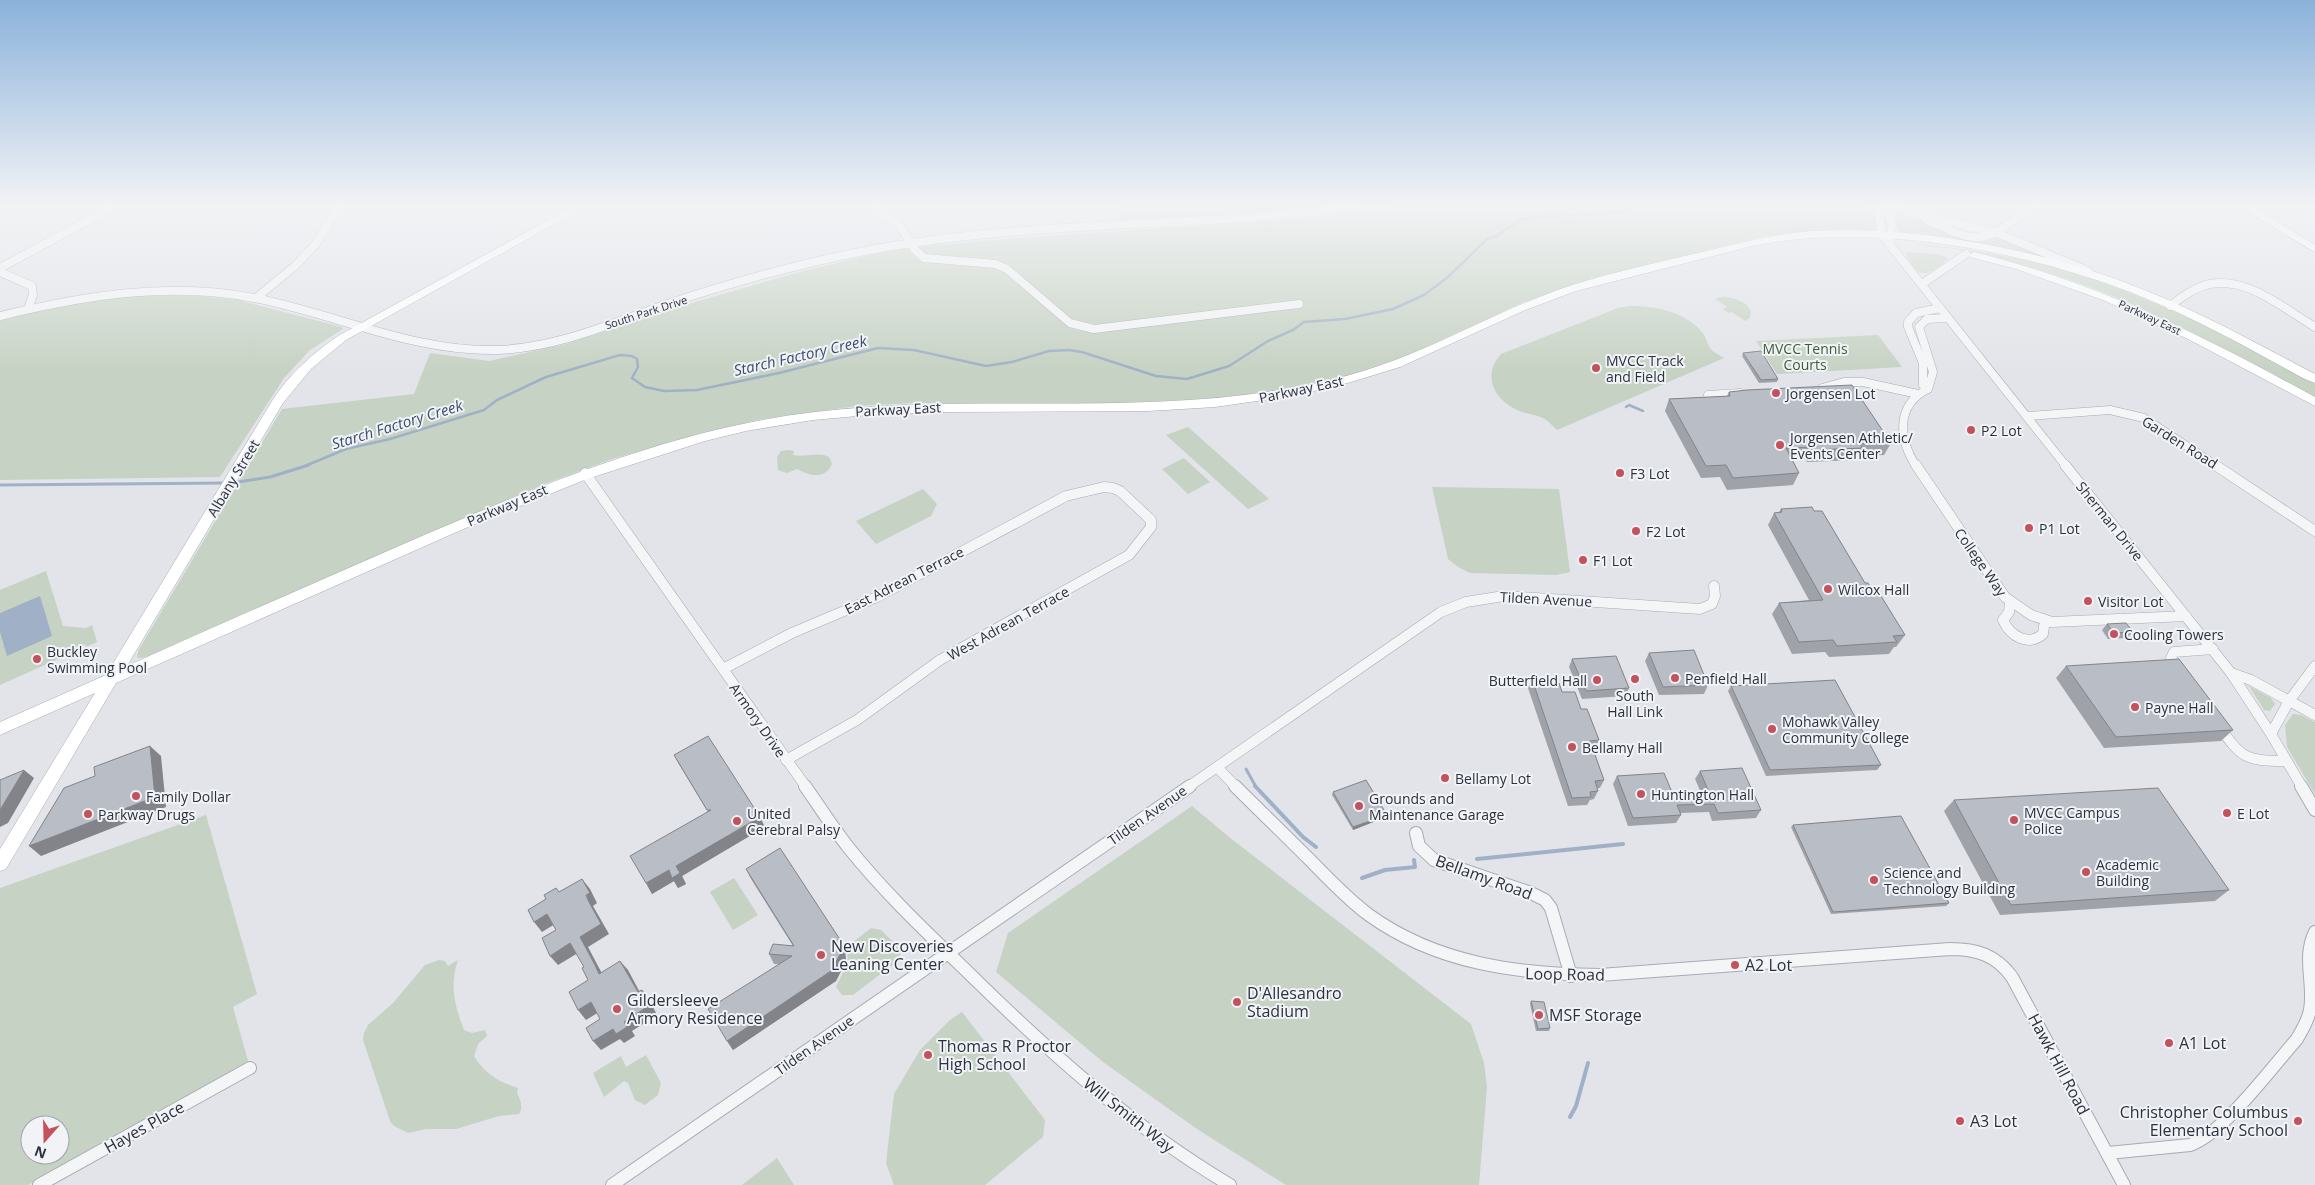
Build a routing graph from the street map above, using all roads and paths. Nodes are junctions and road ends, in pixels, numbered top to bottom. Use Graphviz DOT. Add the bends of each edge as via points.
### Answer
graph roads {
  1 [pos="13,262"];
  2 [pos="299,262"];
  3 [pos="479,262"];
  4 [pos="816,262"];
  5 [pos="975,262"];
  6 [pos="1674,262"];
  7 [pos="1906,262"];
  8 [pos="1954,262"];
  9 [pos="2000,262"];
  10 [pos="2043,262"];
  11 [pos="2068,262"];
  12 [pos="0,270"];
  13 [pos="2099,277"];
  14 [pos="1922,284"];
  15 [pos="256,298"];
  16 [pos="1299,304"];
  17 [pos="2170,306"];
  18 [pos="1940,308"];
  19 [pos="28,309"];
  20 [pos="0,316"];
  21 [pos="1948,318"];
  22 [pos="362,326"];
  23 [pos="2315,327"];
  24 [pos="2315,379"];
  25 [pos="1810,389"];
  26 [pos="1751,392"];
  27 [pos="1920,393"];
  28 [pos="1708,395"];
  29 [pos="2315,402"];
  30 [pos="2026,416"];
  31 [pos="586,473"];
  32 [pos="1084,491"];
  33 [pos="2315,531"];
  34 [pos="1714,586"];
  35 [pos="2010,602"];
  36 [pos="2186,616"];
  37 [pos="2048,622"];
  38 [pos="2213,649"];
  39 [pos="2315,666"];
  40 [pos="723,669"];
  41 [pos="2231,673"];
  42 [pos="113,678"];
  43 [pos="2187,682"];
  44 [pos="2288,701"];
  45 [pos="2315,715"];
  46 [pos="2213,717"];
  47 [pos="0,729"];
  48 [pos="2270,734"];
  49 [pos="786,760"];
  50 [pos="2286,761"];
  51 [pos="1217,767"];
  52 [pos="2315,810"];
  53 [pos="1416,834"];
  54 [pos="0,864"];
  55 [pos="2315,932"];
  56 [pos="1985,952"];
  57 [pos="948,953"];
  58 [pos="1571,976"];
  59 [pos="250,1068"];
  60 [pos="2108,1153"];
  61 [pos="39,1185"];
  62 [pos="612,1185"];
  63 [pos="1230,1185"];
  64 [pos="2124,1185"];
  1 -- 12 [label="street"];
  2 -- 15 [label="street"];
  3 -- 22 [label="street, Albany Street"];
  4 -- 22 [label="street, South Park Drive" via="762,275 564,339 527,347 474,351 441,348"];
  5 -- 16 [label="street" via="1007,269 1070,323 1094,329"];
  6 -- 31 [label="street, Parkway East" via="1584,284 1413,357 1341,381 1285,394 1186,406 857,410 747,427 676,444"];
  7 -- 14 [label="street, Sherman Drive"];
  8 -- 14 [label="street"];
  9 -- 29 [label="street, Parkway East" via="2096,292 2208,344"];
  10 -- 13 [label="street, Parkway East"];
  11 -- 13 [label="street, Parkway East"];
  12 -- 19 [label="street" via="32,286 33,297"];
  13 -- 17 [label="street, Parkway East"];
  14 -- 18 [label="street, Sherman Drive"];
  15 -- 19 [label="street, South Park Drive" via="198,291 130,292"];
  15 -- 22 [label="street, South Park Drive"];
  17 -- 23 [label="street" via="2196,288 2226,284 2260,292"];
  17 -- 24 [label="street, Parkway East"];
  18 -- 21 [label="street, Sherman Drive"];
  18 -- 27 [label="street, College Way" via="1916,313 1908,322 1925,370"];
  19 -- 20 [label="street, South Park Drive"];
  21 -- 27 [label="street, College Way" via="1928,319 1919,327 1933,367 1929,386"];
  21 -- 30 [label="street, Sherman Drive"];
  22 -- 42 [label="street, Albany Street" via="321,352 295,377"];
  25 -- 27 [label="street" via="1860,382"];
  26 -- 28 [label="street"];
  27 -- 35 [label="street, College Way" via="1907,410 1902,426 1909,456"];
  30 -- 33 [label="street, Garden Road" via="2110,410 2144,418"];
  30 -- 36 [label="street, Sherman Drive"];
  31 -- 40 [label="street, Armory Drive"];
  31 -- 42 [label="street, Parkway East"];
  32 -- 40 [label="street, East Adrean Terrace" via="1066,496 877,597 792,633"];
  32 -- 49 [label="street, West Adrean Terrace" via="1104,488 1120,491 1151,520 1151,527 1134,551 934,664 856,720"];
  34 -- 51 [label="street, Tilden Avenue" via="1712,604 1700,609 1522,596 1488,597 1466,602 1441,612"];
  35 -- 37 [label="street, College Way" via="2031,616"];
  35 -- 37 [label="street" via="2004,620 2006,628 2015,635 2036,639 2043,634"];
  36 -- 37 [label="street, College Way"];
  36 -- 38 [label="street, Sherman Drive"];
  38 -- 41 [label="street, Sherman Drive"];
  38 -- 43 [label="street" via="2172,653 2172,661"];
  39 -- 44 [label="street"];
  40 -- 49 [label="street, Armory Drive"];
  41 -- 44 [label="street" via="2251,680"];
  41 -- 48 [label="street, Sherman Drive"];
  42 -- 47 [label="street, Parkway East"];
  42 -- 54 [label="street, Albany Street"];
  44 -- 45 [label="street"];
  44 -- 48 [label="street"];
  46 -- 50 [label="street" via="2234,746 2248,758"];
  48 -- 50 [label="street, Sherman Drive"];
  49 -- 57 [label="street, Armory Drive" via="848,847 902,908"];
  50 -- 52 [label="street, Sherman Drive"];
  51 -- 57 [label="street, Tilden Avenue"];
  51 -- 58 [label="street, Loop Road" via="1352,902 1376,921 1430,949 1477,965 1521,973"];
  53 -- 58 [label="street, Bellamy Road" via="1422,850 1434,860 1545,900 1551,908"];
  55 -- 60 [label="street" via="2309,947 2312,1000 2305,1025 2297,1039 2223,1123 2202,1141 2190,1145"];
  56 -- 58 [label="street, Loop Road" via="1950,949"];
  56 -- 60 [label="street, Hawk Hill Road" via="2001,961 2012,977"];
  57 -- 62 [label="street, Tilden Avenue"];
  57 -- 63 [label="street, Will Smith Way" via="1029,1032 1104,1097 1186,1158"];
  59 -- 61 [label="street, Hayes Place"];
  60 -- 64 [label="street, Hawk Hill Road"];
}
